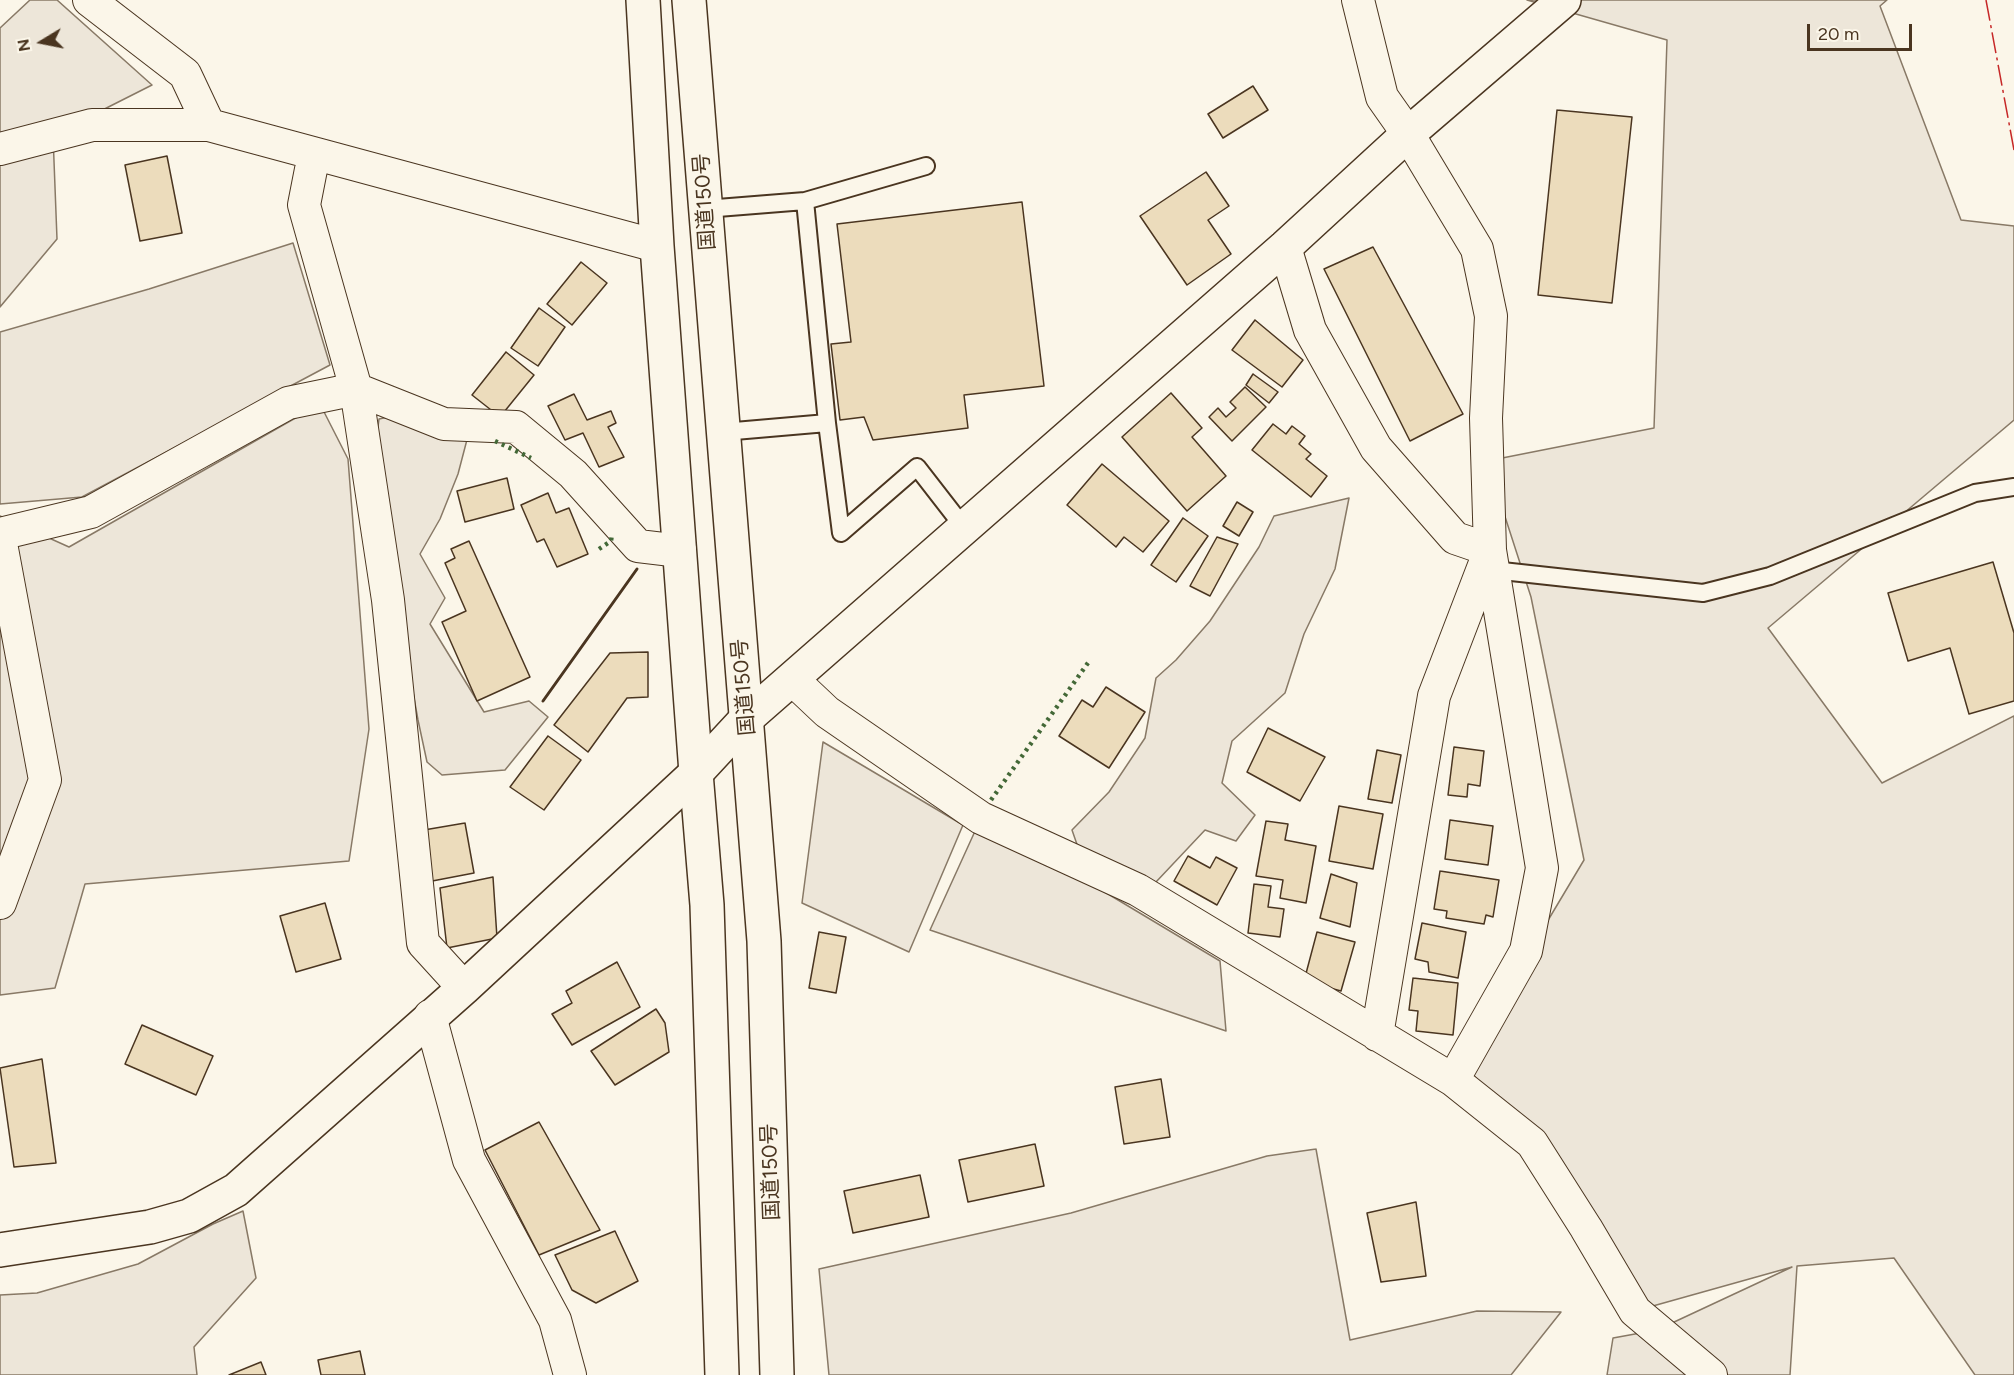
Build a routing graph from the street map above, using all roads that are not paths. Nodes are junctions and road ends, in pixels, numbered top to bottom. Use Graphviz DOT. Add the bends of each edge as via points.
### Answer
graph roads {
  1 [pos="89,0"];
  2 [pos="643,0"];
  3 [pos="689,0"];
  4 [pos="1358,0"];
  5 [pos="1564,0"];
  6 [pos="209,125"];
  7 [pos="1408,134"];
  8 [pos="0,150"];
  9 [pos="314,154"];
  10 [pos="926,166"];
  11 [pos="805,201"];
  12 [pos="705,209"];
  13 [pos="657,246"];
  14 [pos="1285,247"];
  15 [pos="356,389"];
  16 [pos="827,423"];
  17 [pos="723,432"];
  18 [pos="2014,487"];
  19 [pos="955,516"];
  20 [pos="0,536"];
  21 [pos="680,551"];
  22 [pos="1492,560"];
  23 [pos="792,679"];
  24 [pos="747,718"];
  25 [pos="696,773"];
  26 [pos="0,903"];
  27 [pos="464,988"];
  28 [pos="430,1016"];
  29 [pos="1377,1035"];
  30 [pos="1453,1080"];
  31 [pos="0,1250"];
  32 [pos="1708,1374"];
  33 [pos="570,1375"];
  34 [pos="722,1375"];
  35 [pos="777,1375"];
  1 -- 6 [label="street" via="185,74"];
  2 -- 13 [label="main road"];
  3 -- 12 [label="main road, 国道150号"];
  4 -- 7 [label="street" via="1382,97"];
  5 -- 7 [label="main road"];
  6 -- 8 [label="street" via="92,125"];
  6 -- 9 [label="street"];
  7 -- 14 [label="main road"];
  7 -- 22 [label="street" via="1477,249 1491,316 1485,418"];
  9 -- 13 [label="street"];
  9 -- 15 [label="street" via="304,205"];
  10 -- 11 [label="lane"];
  11 -- 12 [label="lane"];
  11 -- 16 [label="lane"];
  12 -- 17 [label="main road, 国道150号"];
  13 -- 21 [label="main road"];
  14 -- 22 [label="street" via="1310,330 1377,448 1455,538"];
  14 -- 23 [label="main road"];
  15 -- 20 [label="street" via="288,404 91,512"];
  15 -- 21 [label="street" via="444,424 516,427 573,474 638,546"];
  15 -- 27 [label="street" via="388,600 423,943"];
  16 -- 17 [label="lane"];
  16 -- 19 [label="lane" via="841,533 917,467"];
  17 -- 24 [label="main road, 国道150号"];
  18 -- 22 [label="lane" via="1975,493 1770,576 1703,593"];
  20 -- 26 [label="street" via="45,780"];
  21 -- 25 [label="main road"];
  22 -- 29 [label="street" via="1434,696"];
  22 -- 30 [label="street" via="1542,868 1526,951"];
  23 -- 24 [label="main road"];
  23 -- 29 [label="street" via="827,712 981,818 1138,891"];
  24 -- 25 [label="main road"];
  24 -- 35 [label="main road, 国道150号" via="764,941"];
  25 -- 27 [label="main road"];
  25 -- 34 [label="main road" via="707,905"];
  27 -- 28 [label="main road"];
  28 -- 31 [label="main road" via="236,1190 189,1216 150,1227"];
  28 -- 33 [label="street" via="469,1160 555,1320"];
  29 -- 30 [label="street"];
  30 -- 32 [label="street" via="1532,1143 1635,1311"];
}
